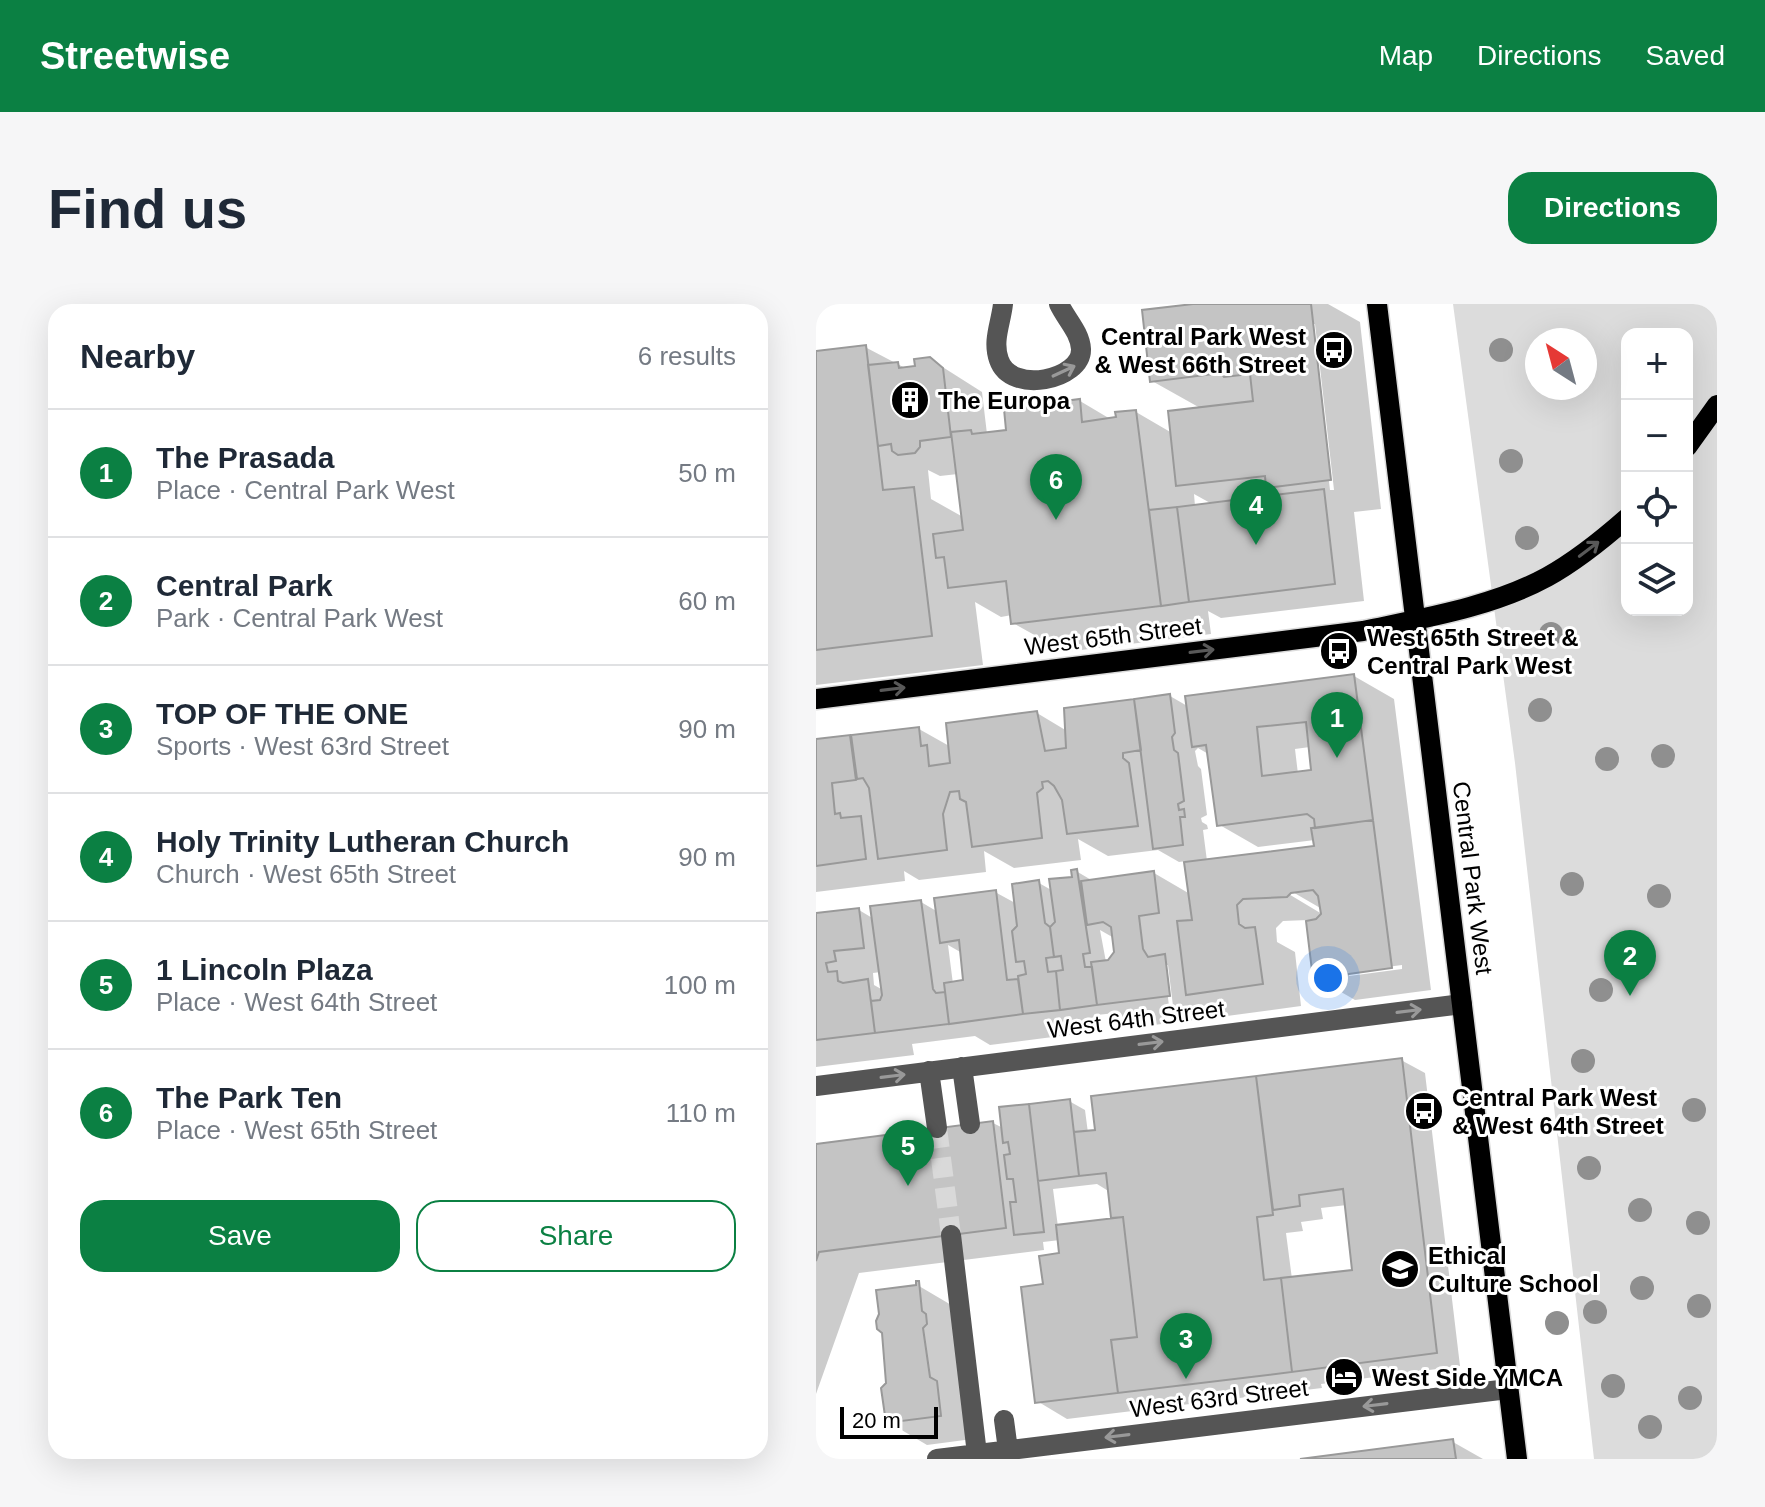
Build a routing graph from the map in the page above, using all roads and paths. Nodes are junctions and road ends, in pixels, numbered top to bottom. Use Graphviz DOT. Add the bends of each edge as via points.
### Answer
graph roads {
  1 [pos="1003,304"];
  2 [pos="1059,304"];
  3 [pos="1377,304"];
  4 [pos="1717,405"];
  5 [pos="1693,439"];
  6 [pos="1621,523"];
  7 [pos="1416,620"];
  8 [pos="816,699"];
  9 [pos="1462,1004"];
  10 [pos="962,1067"];
  11 [pos="929,1071"];
  12 [pos="816,1086"];
  13 [pos="970,1124"];
  14 [pos="937,1128"];
  15 [pos="951,1235"];
  16 [pos="1508,1389"];
  17 [pos="1004,1420"];
  18 [pos="1008,1450"];
  19 [pos="1062,1451"];
  20 [pos="977,1454"];
  21 [pos="937,1459"];
  22 [pos="1517,1459"];
  1 -- 2 [label="street, one-way" via="995,344 999,361 1017,380 1060,375 1080,359 1076,331"];
  3 -- 7 [label="main road, Central Park West"];
  4 -- 5 [label="main road"];
  7 -- 6 [label="main road, West 65th Street, one-way" via="1500,597 1547,577"];
  8 -- 7 [label="main road, West 65th Street, one-way"];
  7 -- 9 [label="main road, Central Park West"];
  10 -- 9 [label="street, West 64th Street, one-way"];
  9 -- 16 [label="main road, Central Park West"];
  10 -- 11 [label="street, West 64th Street"];
  10 -- 13 [label="street"];
  12 -- 11 [label="street, West 64th Street, one-way"];
  11 -- 14 [label="street"];
  15 -- 20 [label="street"];
  16 -- 19 [label="street, West 63rd Street, one-way"];
  16 -- 22 [label="main road, Central Park West"];
  17 -- 18 [label="street"];
  18 -- 19 [label="street, West 63rd Street"];
  18 -- 20 [label="street, West 63rd Street"];
  20 -- 21 [label="street, West 63rd Street"];
}
